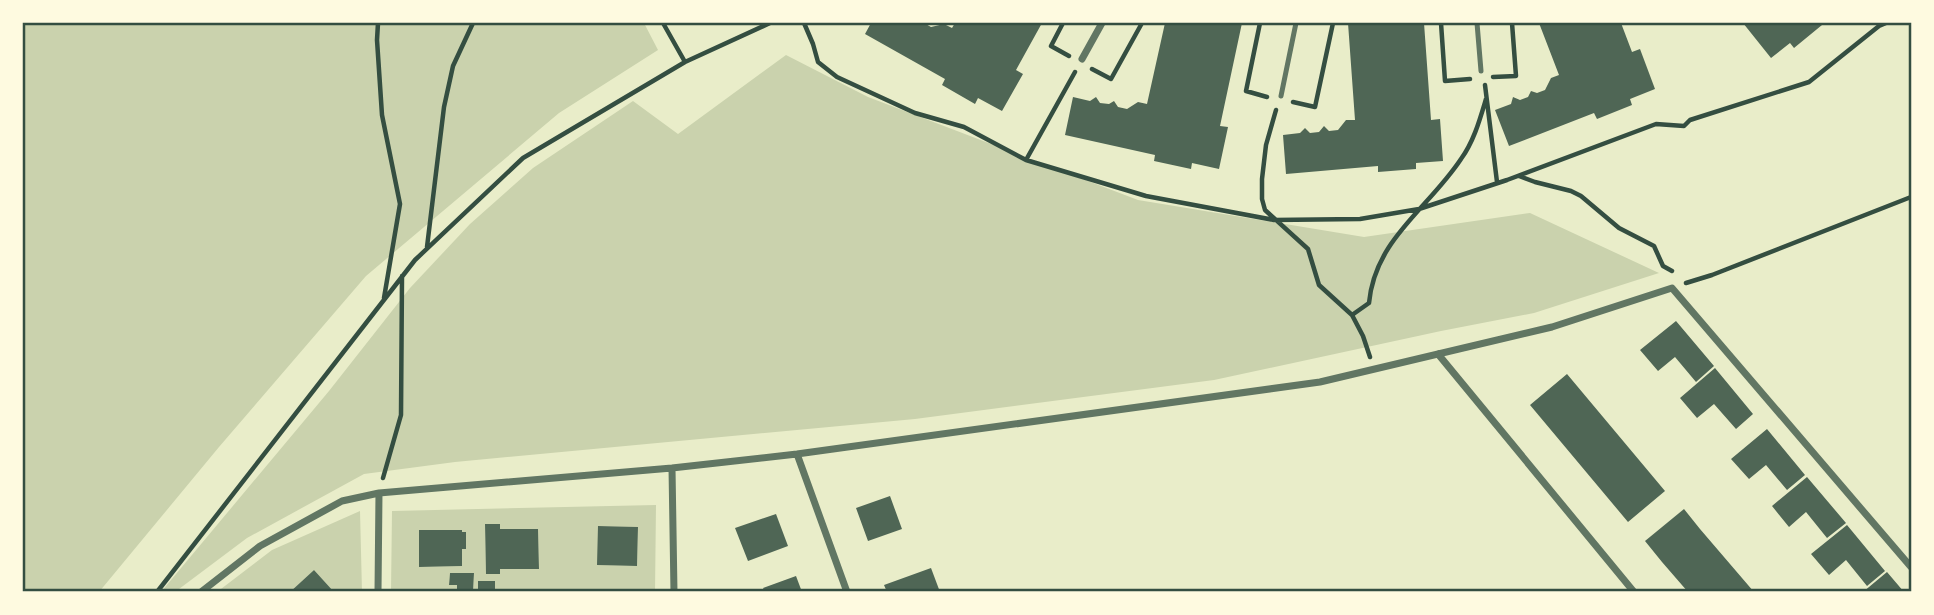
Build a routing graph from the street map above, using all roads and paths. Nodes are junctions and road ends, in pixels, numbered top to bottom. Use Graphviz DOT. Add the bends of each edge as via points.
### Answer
graph roads {
  1 [pos="378,23"];
  2 [pos="473,23"];
  3 [pos="663,23"];
  4 [pos="769,23"];
  5 [pos="804,23"];
  6 [pos="1102,23"];
  7 [pos="1296,23"];
  8 [pos="1477,23"];
  9 [pos="1886,23"];
  10 [pos="1082,59"];
  11 [pos="685,62"];
  12 [pos="1481,71"];
  13 [pos="1281,96"];
  14 [pos="1486,99"];
  15 [pos="1026,160"];
  16 [pos="1518,175"];
  17 [pos="1497,182"];
  18 [pos="1911,197"];
  19 [pos="1419,209"];
  20 [pos="1274,220"];
  21 [pos="427,248"];
  22 [pos="402,275"];
  23 [pos="1693,281"];
  24 [pos="1672,288"];
  25 [pos="383,299"];
  26 [pos="1352,316"];
  27 [pos="1437,354"];
  28 [pos="1371,370"];
  29 [pos="797,454"];
  30 [pos="672,468"];
  31 [pos="379,493"];
  32 [pos="1911,567"];
  33 [pos="157,592"];
  34 [pos="201,592"];
  35 [pos="378,592"];
  36 [pos="674,592"];
  37 [pos="848,592"];
  38 [pos="1634,592"];
  1 -- 25 [label="path" via="382,115 400,204"];
  2 -- 21 [label="path" via="453,66 444,107"];
  3 -- 11 [label="path"];
  4 -- 11 [label="path"];
  5 -- 15 [label="path" via="818,62 836,77 915,113 964,127"];
  6 -- 10 [label="street"];
  7 -- 13 [label="lane"];
  8 -- 12 [label="lane"];
  9 -- 16 [label="path" via="1808,82 1690,120 1684,126 1656,124"];
  10 -- 15 [label="path"];
  11 -- 21 [label="path" via="523,158"];
  12 -- 14 [label="path"];
  13 -- 20 [label="path" via="1266,145 1262,179 1265,210"];
  14 -- 17 [label="path"];
  14 -- 19 [label="path" via="1463,157"];
  15 -- 20 [label="path" via="1146,196"];
  16 -- 17 [label="path"];
  16 -- 23 [label="path" via="1581,196 1619,228 1654,246 1662,266"];
  17 -- 19 [label="path"];
  18 -- 23 [label="path"];
  19 -- 20 [label="path" via="1360,219"];
  19 -- 26 [label="path" via="1379,263 1369,303"];
  20 -- 26 [label="path" via="1308,249 1319,285"];
  21 -- 22 [label="path"];
  22 -- 25 [label="path"];
  22 -- 31 [label="path" via="401,415"];
  23 -- 24 [label="path"];
  24 -- 27 [label="street" via="1552,327"];
  24 -- 32 [label="street"];
  25 -- 33 [label="path"];
  26 -- 28 [label="path" via="1369,351"];
  27 -- 28 [label="street"];
  27 -- 38 [label="street"];
  28 -- 29 [label="street" via="1320,382"];
  29 -- 30 [label="street"];
  29 -- 37 [label="street"];
  30 -- 31 [label="street"];
  30 -- 36 [label="street"];
  31 -- 34 [label="street" via="342,501 260,546"];
  31 -- 35 [label="street"];
}
